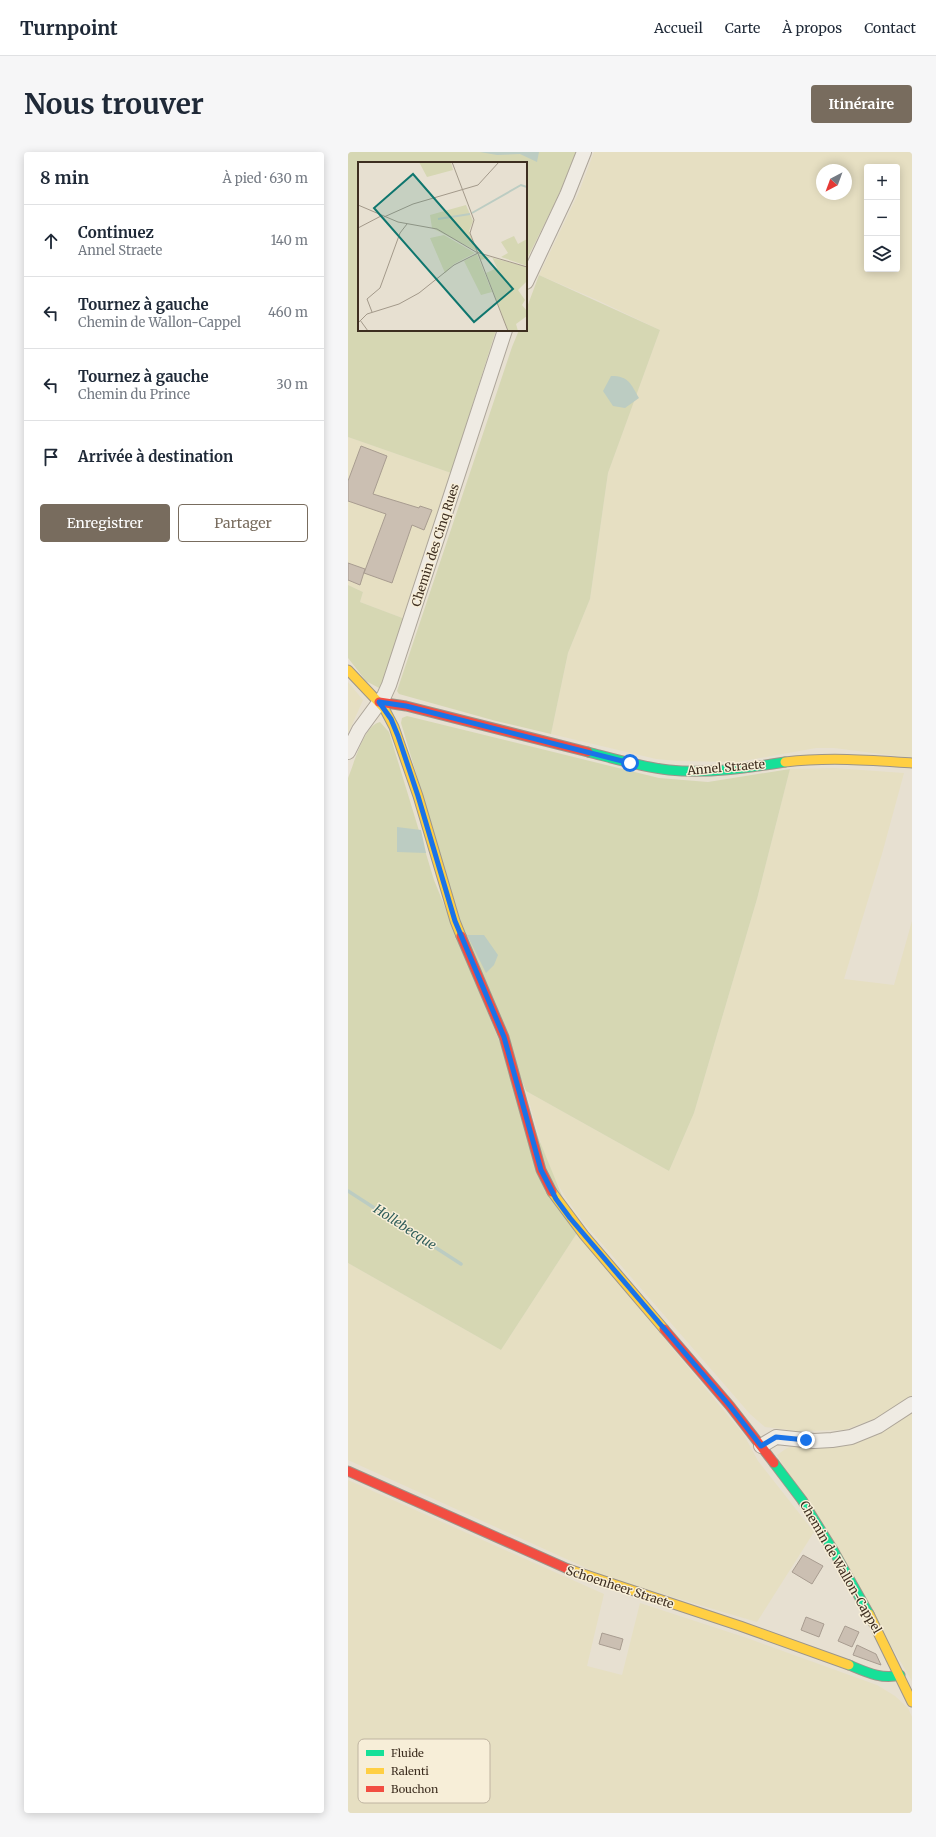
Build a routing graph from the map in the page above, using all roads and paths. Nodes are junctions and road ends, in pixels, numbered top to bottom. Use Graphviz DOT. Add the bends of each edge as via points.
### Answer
graph roads {
  1 [pos="584,152"];
  2 [pos="527,280"];
  3 [pos="505,331"];
  4 [pos="348,670"];
  5 [pos="379,702"];
  6 [pos="348,752"];
  7 [pos="912,763"];
  8 [pos="912,1404"];
  9 [pos="761,1446"];
  10 [pos="348,1471"];
  11 [pos="900,1675"];
  12 [pos="912,1702"];
  1 -- 2 [label="street"];
  3 -- 5 [label="street, Chemin des Cinq Rues" via="389,685"];
  4 -- 5 [label="street, Chemin de Wallon-Cappel"];
  5 -- 6 [label="street, Chemin des Cinq Rues" via="359,730"];
  5 -- 7 [label="street, Annel Straete" via="406,706 630,763 669,770 729,770 811,759"];
  5 -- 9 [label="street, Chemin de Wallon-Cappel" via="391,719 398,736 455,921 504,1037 533,1146 550,1188 570,1218"];
  8 -- 9 [label="street" via="878,1426 851,1437 814,1440 776,1437"];
  9 -- 11 [label="street, Chemin de Wallon-Cappel" via="794,1488 825,1535"];
  10 -- 11 [label="street, Schoenheer Straete" via="564,1568 740,1626 878,1676 889,1678"];
  11 -- 12 [label="street, Chemin de Wallon-Cappel"];
}
